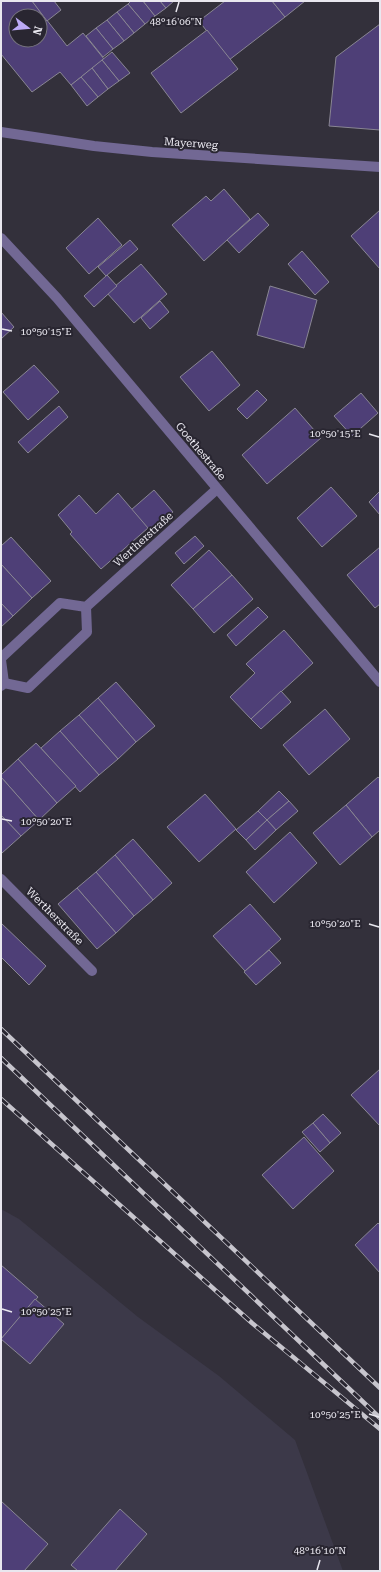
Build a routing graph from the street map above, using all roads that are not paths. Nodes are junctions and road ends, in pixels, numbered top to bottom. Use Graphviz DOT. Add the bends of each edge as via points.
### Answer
graph roads {
  1 [pos="1,132"];
  2 [pos="380,167"];
  3 [pos="1,238"];
  4 [pos="217,489"];
  5 [pos="86,607"];
  6 [pos="1,659"];
  7 [pos="380,682"];
  8 [pos="3,684"];
  9 [pos="1,879"];
  10 [pos="92,971"];
  1 -- 2 [label="street, Mayerweg" via="152,152"];
  3 -- 4 [label="street, Goethestraße" via="58,298"];
  4 -- 5 [label="street, Wertherstraße"];
  4 -- 7 [label="street, Goethestraße"];
  5 -- 6 [label="street" via="60,603"];
  5 -- 8 [label="street" via="87,632 28,688"];
  6 -- 8 [label="street"];
  9 -- 10 [label="street, Wertherstraße"];
}
